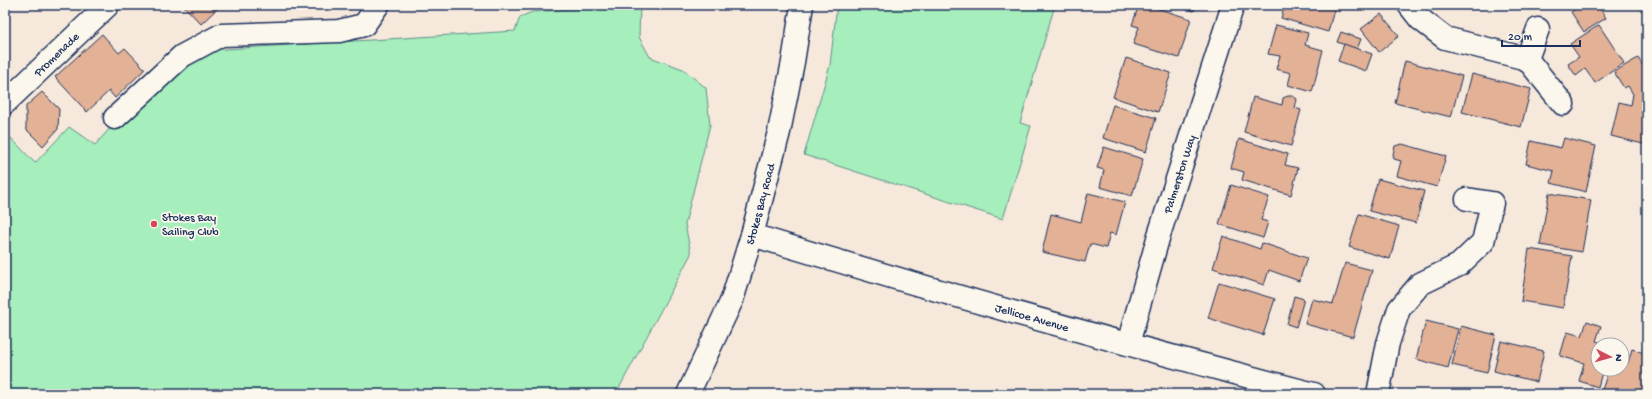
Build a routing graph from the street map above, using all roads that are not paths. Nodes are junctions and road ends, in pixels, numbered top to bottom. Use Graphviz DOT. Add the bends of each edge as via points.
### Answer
graph roads {
  1 [pos="108,5"];
  2 [pos="378,5"];
  3 [pos="802,5"];
  4 [pos="1233,5"];
  5 [pos="1409,5"];
  6 [pos="1538,28"];
  7 [pos="1527,59"];
  8 [pos="5,103"];
  9 [pos="1563,104"];
  10 [pos="115,118"];
  11 [pos="1466,199"];
  12 [pos="752,235"];
  13 [pos="1128,344"];
  14 [pos="688,394"];
  15 [pos="1314,394"];
  16 [pos="1378,394"];
  1 -- 8 [label="street, Promenade"];
  2 -- 10 [label="street" via="364,25 339,31 221,35 182,56"];
  3 -- 12 [label="street, Stokes Bay Road" via="781,120"];
  4 -- 13 [label="street, Palmerston Way" via="1159,235"];
  5 -- 7 [label="street" via="1420,19 1445,38"];
  6 -- 7 [label="street"];
  7 -- 9 [label="street"];
  11 -- 16 [label="street" via="1492,203 1483,242 1459,265 1420,284 1399,309 1388,342"];
  12 -- 13 [label="street, Jellicoe Avenue"];
  12 -- 14 [label="street, Stokes Bay Road" via="732,300"];
  13 -- 15 [label="street, Jellicoe Avenue"];
}
